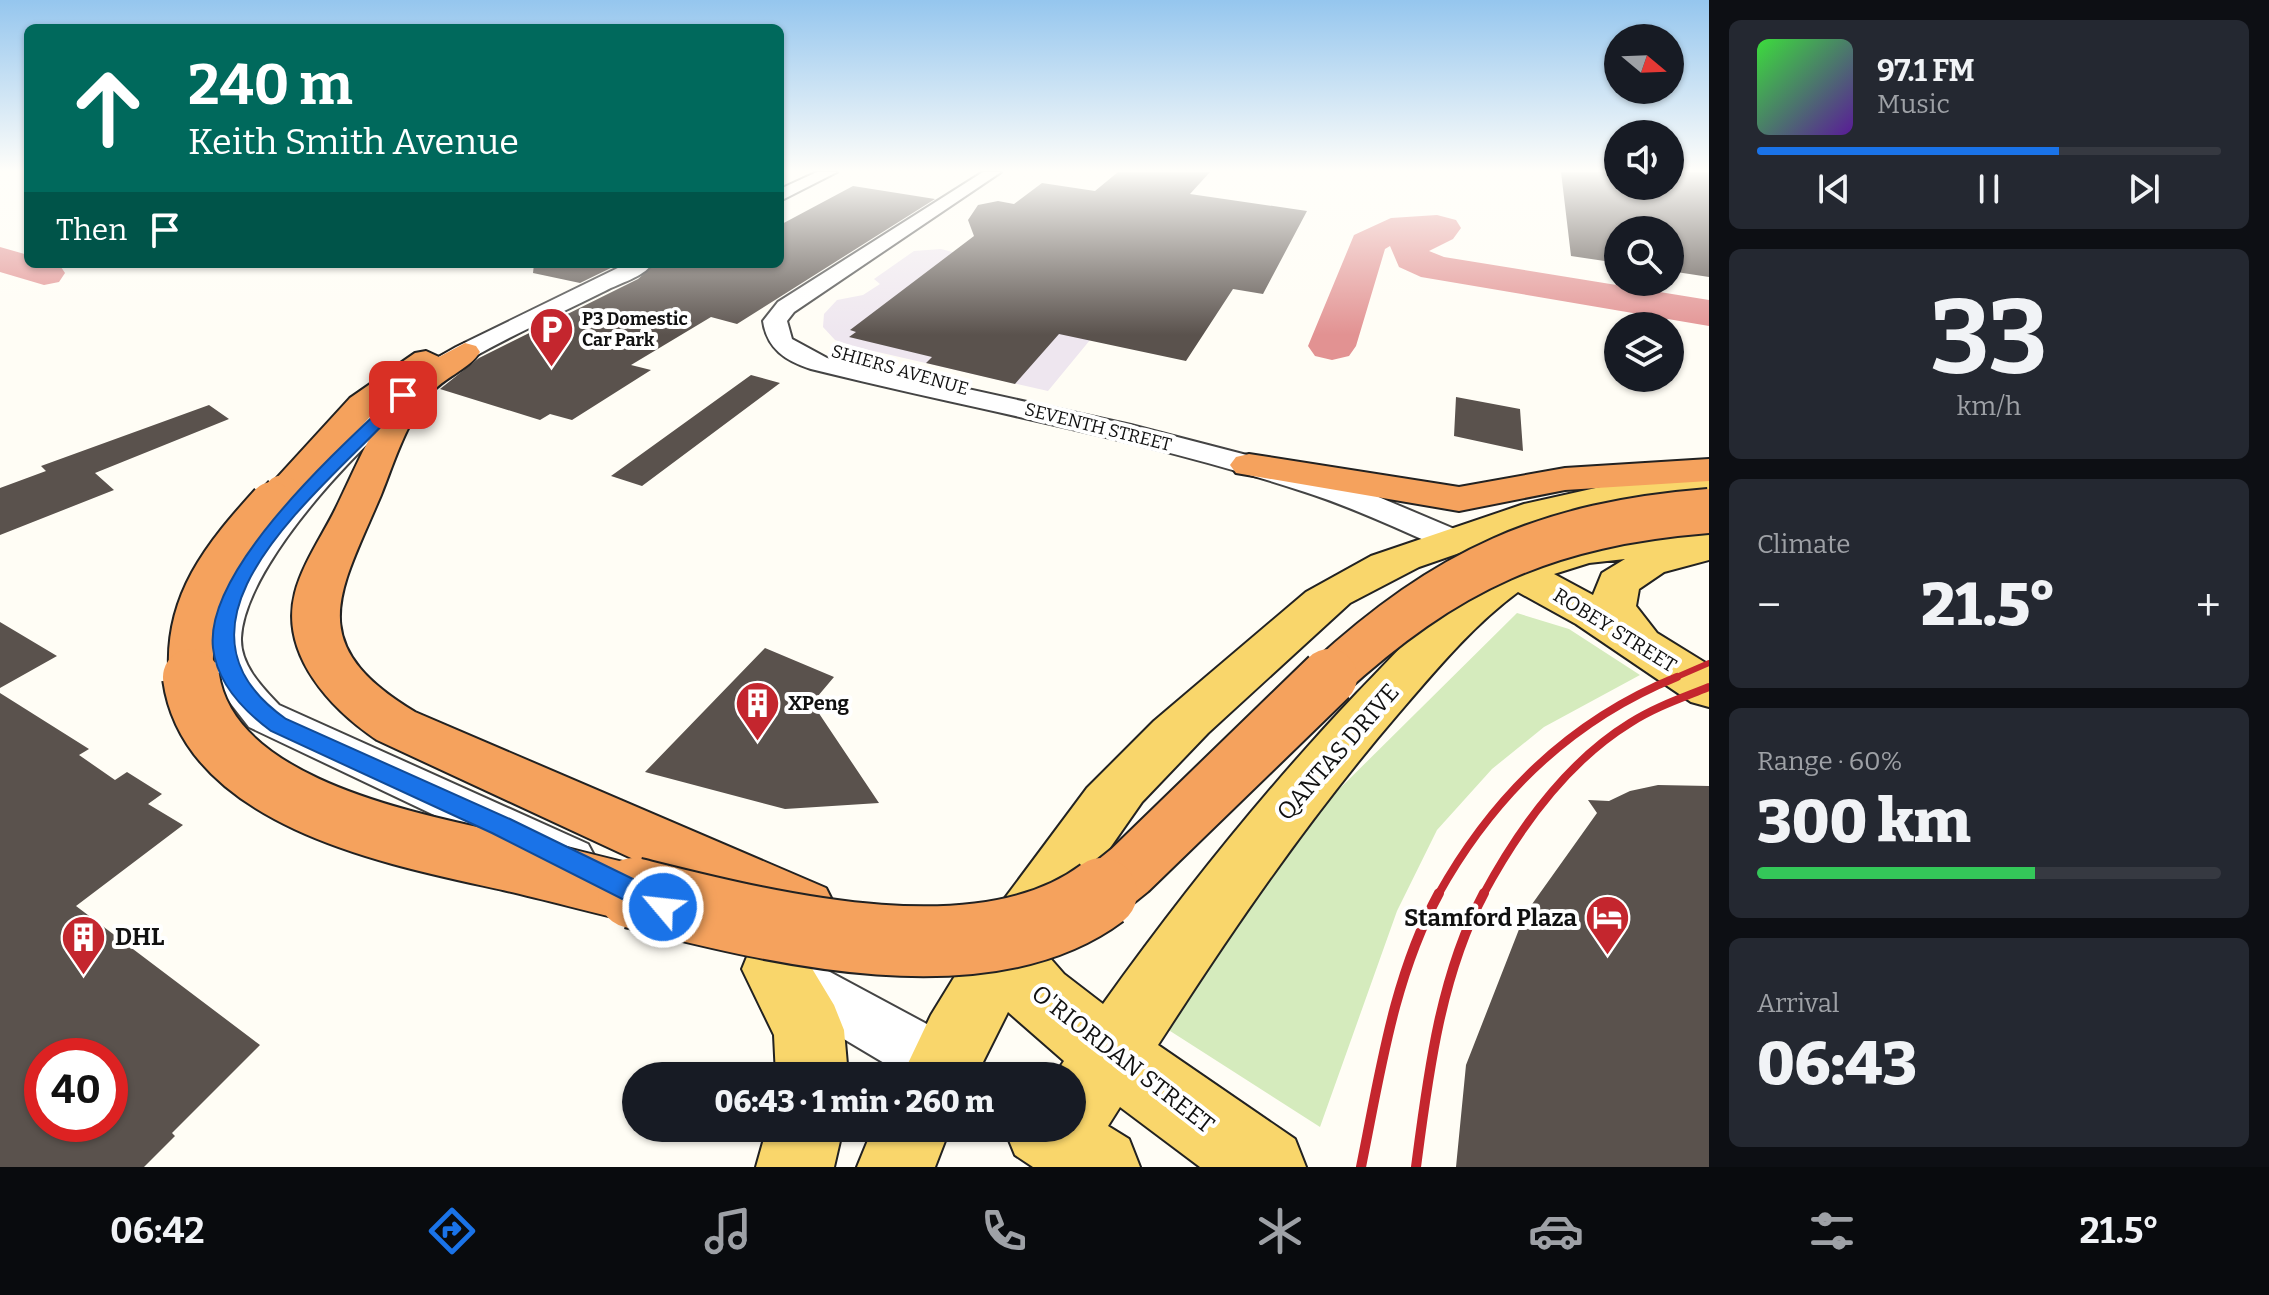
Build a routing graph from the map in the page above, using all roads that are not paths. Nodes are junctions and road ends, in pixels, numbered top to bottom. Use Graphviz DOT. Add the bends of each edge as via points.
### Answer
graph roads {
  1 [pos="909,226"];
  2 [pos="923,226"];
  3 [pos="611,268"];
  4 [pos="633,268"];
  5 [pos="457,350"];
  6 [pos="1020,407"];
  7 [pos="1249,465"];
  8 [pos="1709,470"];
  9 [pos="1709,488"];
  10 [pos="1709,511"];
  11 [pos="1709,548"];
  12 [pos="1482,549"];
  13 [pos="1647,648"];
  14 [pos="1255,662"];
  15 [pos="1709,689"];
  16 [pos="1020,928"];
  17 [pos="904,939"];
  18 [pos="767,964"];
  19 [pos="1110,1055"];
  20 [pos="811,1062"];
  21 [pos="904,1062"];
  22 [pos="950,1062"];
  23 [pos="1086,1099"];
  24 [pos="801,1142"];
  25 [pos="909,1142"];
  26 [pos="795,1167"];
  27 [pos="896,1167"];
  28 [pos="1267,1167"];
  1 -- 6 [label="street, SEVENTH STREET" via="786,307 775,321 782,345 838,368"];
  2 -- 6 [label="street, SHIERS AVENUE" via="817,302 805,316 804,330 814,342 837,353"];
  3 -- 5 [label="street"];
  4 -- 5 [label="street"];
  5 -- 17 [label="highway, bridge" via="394,422 317,594 321,650 341,686 396,726 837,922"];
  5 -- 17 [label="highway, bridge" via="380,390 208,581 194,609 189,644 191,687 203,721 255,772 294,796 407,840 718,914"];
  5 -- 18 [label="street" via="364,430 252,559 236,586 217,664 224,714 241,739 308,786 571,904"];
  6 -- 7 [label="street, SEVENTH STREET"];
  7 -- 8 [label="highway" via="1459,499 1565,479"];
  7 -- 12 [label="street, SEVENTH STREET"];
  9 -- 12 [label="main road" via="1650,488 1586,497"];
  10 -- 17 [label="highway, bridge" via="1577,529 1489,562 1428,599 1363,649 1115,885 1054,921 988,937"];
  11 -- 12 [label="main road, QANTAS DRIVE" via="1617,545 1550,561"];
  11 -- 13 [label="main road" via="1649,563 1618,583 1613,608"];
  12 -- 13 [label="main road, ROBEY STREET"];
  12 -- 14 [label="main road, QANTAS DRIVE" via="1398,560 1335,592"];
  12 -- 14 [label="main road" via="1486,567 1413,577"];
  12 -- 19 [label="main road, QANTAS DRIVE" via="1479,602 1369,713 1253,853"];
  13 -- 15 [label="main road, ROBEY STREET"];
  14 -- 16 [label="main road, QANTAS DRIVE" via="1162,745 1109,802"];
  16 -- 19 [label="main road, O'RIORDAN STREET" via="1016,955 1029,987"];
  16 -- 22 [label="main road, QANTAS DRIVE"];
  18 -- 20 [label="main road" via="809,1030"];
  18 -- 21 [label="street"];
  19 -- 23 [label="main road, QANTAS DRIVE"];
  19 -- 28 [label="main road, O'RIORDAN STREET"];
  24 -- 26 [label="main road"];
  25 -- 27 [label="main road, QANTAS DRIVE"];
}
